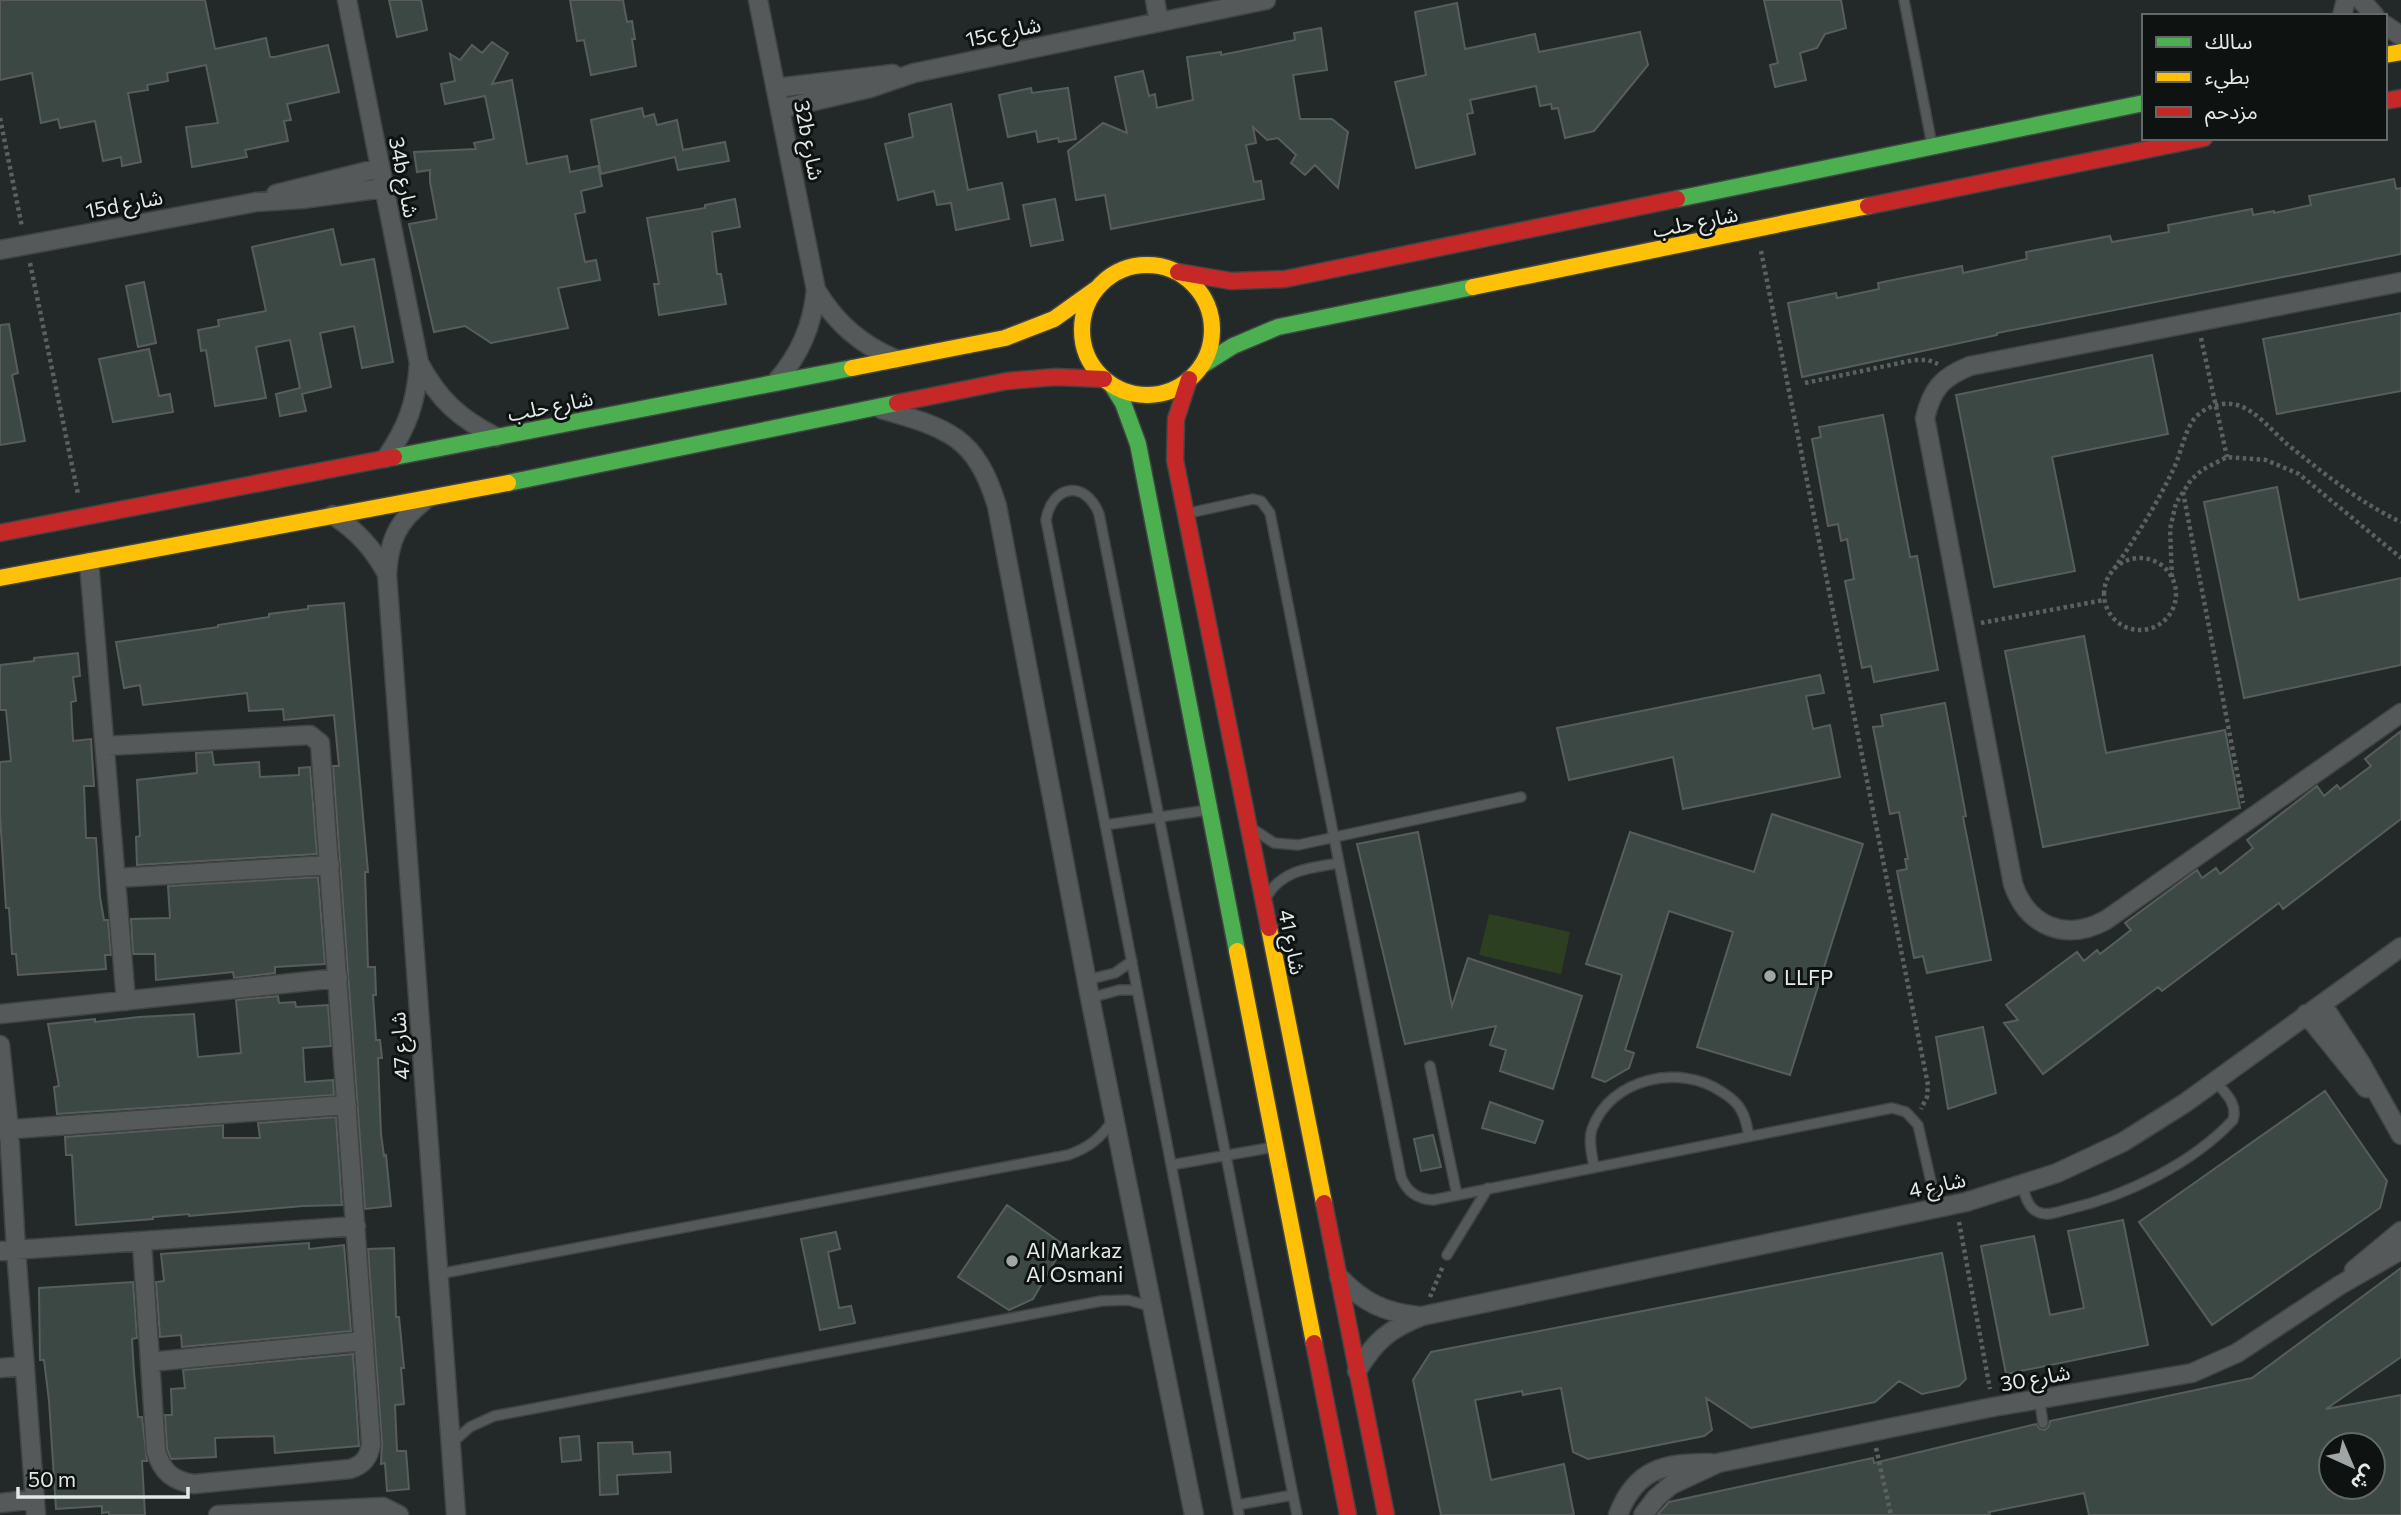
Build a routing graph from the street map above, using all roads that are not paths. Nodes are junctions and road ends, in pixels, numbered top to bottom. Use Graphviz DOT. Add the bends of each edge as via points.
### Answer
graph roads {
  1 [pos="347,0"];
  2 [pos="758,0"];
  3 [pos="1155,0"];
  4 [pos="1266,0"];
  5 [pos="1904,0"];
  6 [pos="2361,0"];
  7 [pos="2373,14"];
  8 [pos="1159,22"];
  9 [pos="914,73"];
  10 [pos="776,88"];
  11 [pos="2142,103"];
  12 [pos="780,109"];
  13 [pos="2194,140"];
  14 [pos="1932,147"];
  15 [pos="380,168"];
  16 [pos="384,188"];
  17 [pos="256,202"];
  18 [pos="0,250"];
  19 [pos="1178,272"];
  20 [pos="2401,282"];
  21 [pos="1096,289"];
  22 [pos="816,290"];
  23 [pos="895,359"];
  24 [pos="419,363"];
  25 [pos="1201,366"];
  26 [pos="1189,379"];
  27 [pos="776,382"];
  28 [pos="1108,382"];
  29 [pos="874,407"];
  30 [pos="496,437"];
  31 [pos="386,458"];
  32 [pos="427,499"];
  33 [pos="1186,514"];
  34 [pos="333,515"];
  35 [pos="0,533"];
  36 [pos="89,562"];
  37 [pos="387,574"];
  38 [pos="0,578"];
  39 [pos="2401,713"];
  40 [pos="105,746"];
  41 [pos="1521,797"];
  42 [pos="1211,810"];
  43 [pos="1159,817"];
  44 [pos="1247,819"];
  45 [pos="1105,825"];
  46 [pos="1334,838"];
  47 [pos="1339,863"];
  48 [pos="330,865"];
  49 [pos="116,878"];
  50 [pos="1264,904"];
  51 [pos="2401,947"];
  52 [pos="1132,961"];
  53 [pos="338,978"];
  54 [pos="1088,989"];
  55 [pos="1137,990"];
  56 [pos="126,1001"];
  57 [pos="2322,1003"];
  58 [pos="0,1014"];
  59 [pos="2306,1014"];
  60 [pos="0,1045"];
  61 [pos="1430,1066"];
  62 [pos="2215,1081"];
  63 [pos="2381,1102"];
  64 [pos="347,1105"];
  65 [pos="1114,1118"];
  66 [pos="4,1129"];
  67 [pos="2401,1135"];
  68 [pos="1749,1136"];
  69 [pos="1276,1147"];
  70 [pos="1226,1155"];
  71 [pos="1171,1165"];
  72 [pos="1594,1167"];
  73 [pos="2022,1185"];
  74 [pos="1488,1188"];
  75 [pos="1457,1195"];
  76 [pos="1937,1208"];
  77 [pos="356,1226"];
  78 [pos="2401,1231"];
  79 [pos="142,1242"];
  80 [pos="2401,1250"];
  81 [pos="8,1251"];
  82 [pos="1447,1255"];
  83 [pos="439,1274"];
  84 [pos="1338,1276"];
  85 [pos="2340,1285"];
  86 [pos="1153,1307"];
  87 [pos="1422,1316"];
  88 [pos="364,1341"];
  89 [pos="150,1362"];
  90 [pos="24,1366"];
  91 [pos="0,1368"];
  92 [pos="1357,1371"];
  93 [pos="2040,1403"];
  94 [pos="2044,1423"];
  95 [pos="451,1444"];
  96 [pos="1718,1463"];
  97 [pos="1293,1495"];
  98 [pos="0,1503"];
  99 [pos="35,1507"];
  100 [pos="1238,1510"];
  101 [pos="218,1515"];
  102 [pos="398,1515"];
  103 [pos="456,1515"];
  104 [pos="1194,1515"];
  105 [pos="1297,1515"];
  106 [pos="1348,1515"];
  107 [pos="1386,1515"];
  108 [pos="1618,1515"];
  109 [pos="1643,1515"];
  1 -- 15 [label="street, 34b شارع"];
  2 -- 10 [label="street, 32b شارع"];
  3 -- 8 [label="street"];
  4 -- 8 [label="street, 15c شارع"];
  5 -- 14 [label="lane"];
  6 -- 7 [label="street"];
  8 -- 9 [label="street, 15c شارع"];
  9 -- 10 [label="street, 15c شارع"];
  9 -- 12 [label="street, 15c شارع"];
  10 -- 12 [label="street, 32b شارع"];
  11 -- 14 [label="street, شارع حلب"];
  12 -- 22 [label="street, 32b شارع"];
  13 -- 25 [label="street, شارع حلب" via="1271,329 1234,344"];
  14 -- 19 [label="street, شارع حلب" via="1285,279 1231,281"];
  15 -- 16 [label="street, 34b شارع"];
  15 -- 17 [label="street, 15d شارع"];
  16 -- 17 [label="street, 15d شارع"];
  16 -- 24 [label="street, 34b شارع"];
  17 -- 18 [label="street, 15d شارع"];
  19 -- 21 [label="street" via="1161,266 1134,267 1109,277"];
  19 -- 25 [label="street" via="1198,290 1210,314 1211,340"];
  20 -- 39 [label="street" via="1970,366 1939,384 1925,418 2012,884 2032,916 2068,930 2095,926"];
  21 -- 23 [label="street, شارع حلب" via="1030,330"];
  21 -- 28 [label="street" via="1087,303 1082,336 1093,367"];
  22 -- 23 [label="street, 32b شارع" via="828,310 858,340"];
  22 -- 27 [label="street, 32b شارع" via="805,340"];
  23 -- 27 [label="street, شارع حلب"];
  24 -- 30 [label="street, 34b شارع" via="450,408"];
  24 -- 31 [label="street, 34b شارع" via="411,414"];
  25 -- 26 [label="street"];
  26 -- 28 [label="street" via="1151,394 1126,392"];
  26 -- 33 [label="street, شارع 41" via="1173,439"];
  27 -- 30 [label="street, شارع حلب"];
  28 -- 29 [label="street" via="1056,377 1007,381"];
  28 -- 42 [label="street" via="1123,403 1138,444"];
  29 -- 32 [label="street"];
  29 -- 54 [label="street" via="949,433 972,452 988,477"];
  30 -- 31 [label="street, شارع حلب"];
  31 -- 35 [label="street, شارع حلب"];
  32 -- 34 [label="street"];
  32 -- 37 [label="street, شارع 47" via="396,531 388,552"];
  33 -- 44 [label="street, شارع 41"];
  33 -- 46 [label="lane" via="1253,499 1261,501 1270,513"];
  34 -- 36 [label="street"];
  34 -- 37 [label="street, شارع 47" via="365,540"];
  36 -- 38 [label="street"];
  36 -- 40 [label="street"];
  37 -- 83 [label="street, شارع 47"];
  40 -- 48 [label="street" via="316,738 321,749"];
  40 -- 49 [label="street"];
  41 -- 46 [label="lane"];
  42 -- 43 [label="lane"];
  42 -- 69 [label="street"];
  43 -- 45 [label="lane"];
  43 -- 45 [label="lane" via="1099,514 1094,501 1083,492 1070,490 1057,495 1048,506 1046,520"];
  43 -- 70 [label="lane"];
  44 -- 46 [label="lane" via="1263,837 1286,845"];
  44 -- 50 [label="street, شارع 41"];
  45 -- 52 [label="lane"];
  46 -- 47 [label="lane"];
  47 -- 50 [label="lane" via="1286,876 1276,883"];
  47 -- 75 [label="lane" via="1401,1177 1405,1187 1422,1199"];
  48 -- 49 [label="street"];
  48 -- 53 [label="street"];
  49 -- 56 [label="street"];
  50 -- 84 [label="street, شارع 41"];
  51 -- 57 [label="street, شارع 4"];
  52 -- 54 [label="lane"];
  52 -- 55 [label="lane"];
  53 -- 56 [label="street"];
  53 -- 64 [label="street"];
  54 -- 55 [label="lane"];
  54 -- 65 [label="street"];
  55 -- 71 [label="lane"];
  56 -- 58 [label="street"];
  57 -- 59 [label="street, شارع 4"];
  57 -- 63 [label="street"];
  59 -- 62 [label="street, شارع 4"];
  59 -- 63 [label="street"];
  60 -- 66 [label="street"];
  61 -- 75 [label="lane"];
  62 -- 73 [label="street, شارع 4" via="2123,1142"];
  62 -- 73 [label="lane" via="2235,1107 2233,1120 2203,1146 2146,1181 2083,1206 2044,1214 2031,1208"];
  63 -- 67 [label="street"];
  64 -- 66 [label="street"];
  64 -- 77 [label="street"];
  65 -- 83 [label="lane" via="1095,1142 1068,1155"];
  65 -- 86 [label="street"];
  66 -- 81 [label="street"];
  68 -- 72 [label="lane"];
  68 -- 72 [label="lane" via="1734,1100 1710,1084 1683,1076 1654,1078 1628,1088 1606,1106 1591,1131"];
  68 -- 76 [label="lane" via="1892,1108 1906,1111 1918,1125"];
  69 -- 70 [label="lane"];
  69 -- 106 [label="street"];
  70 -- 71 [label="lane"];
  70 -- 97 [label="lane"];
  71 -- 100 [label="lane"];
  72 -- 74 [label="lane"];
  73 -- 76 [label="street, شارع 4"];
  74 -- 75 [label="lane"];
  74 -- 82 [label="lane"];
  76 -- 87 [label="street, شارع 4"];
  77 -- 79 [label="street"];
  77 -- 88 [label="street"];
  78 -- 85 [label="street, شارع 30"];
  79 -- 81 [label="street"];
  79 -- 89 [label="street"];
  80 -- 85 [label="street, شارع 30"];
  81 -- 90 [label="street"];
  83 -- 95 [label="street, شارع 47"];
  84 -- 87 [label="street, شارع 4" via="1375,1306"];
  84 -- 92 [label="street, شارع 41"];
  85 -- 93 [label="street, شارع 30" via="2237,1353 2204,1368"];
  86 -- 95 [label="lane" via="1128,1300 1101,1301 508,1413 482,1420"];
  86 -- 104 [label="street"];
  87 -- 92 [label="street, شارع 4" via="1383,1336"];
  88 -- 89 [label="street"];
  88 -- 89 [label="street" via="372,1444 365,1461 349,1469 207,1483 180,1482 160,1465"];
  90 -- 91 [label="street"];
  90 -- 99 [label="street"];
  92 -- 107 [label="street, شارع 41"];
  93 -- 94 [label="lane"];
  93 -- 96 [label="street, شارع 30" via="1993,1407"];
  95 -- 103 [label="street, شارع 47"];
  96 -- 108 [label="street, شارع 30" via="1681,1463 1648,1474 1623,1500"];
  96 -- 109 [label="street, شارع 30" via="1671,1485"];
  97 -- 100 [label="lane"];
  97 -- 105 [label="lane"];
  98 -- 99 [label="street"];
  101 -- 102 [label="street" via="383,1507"];
}
